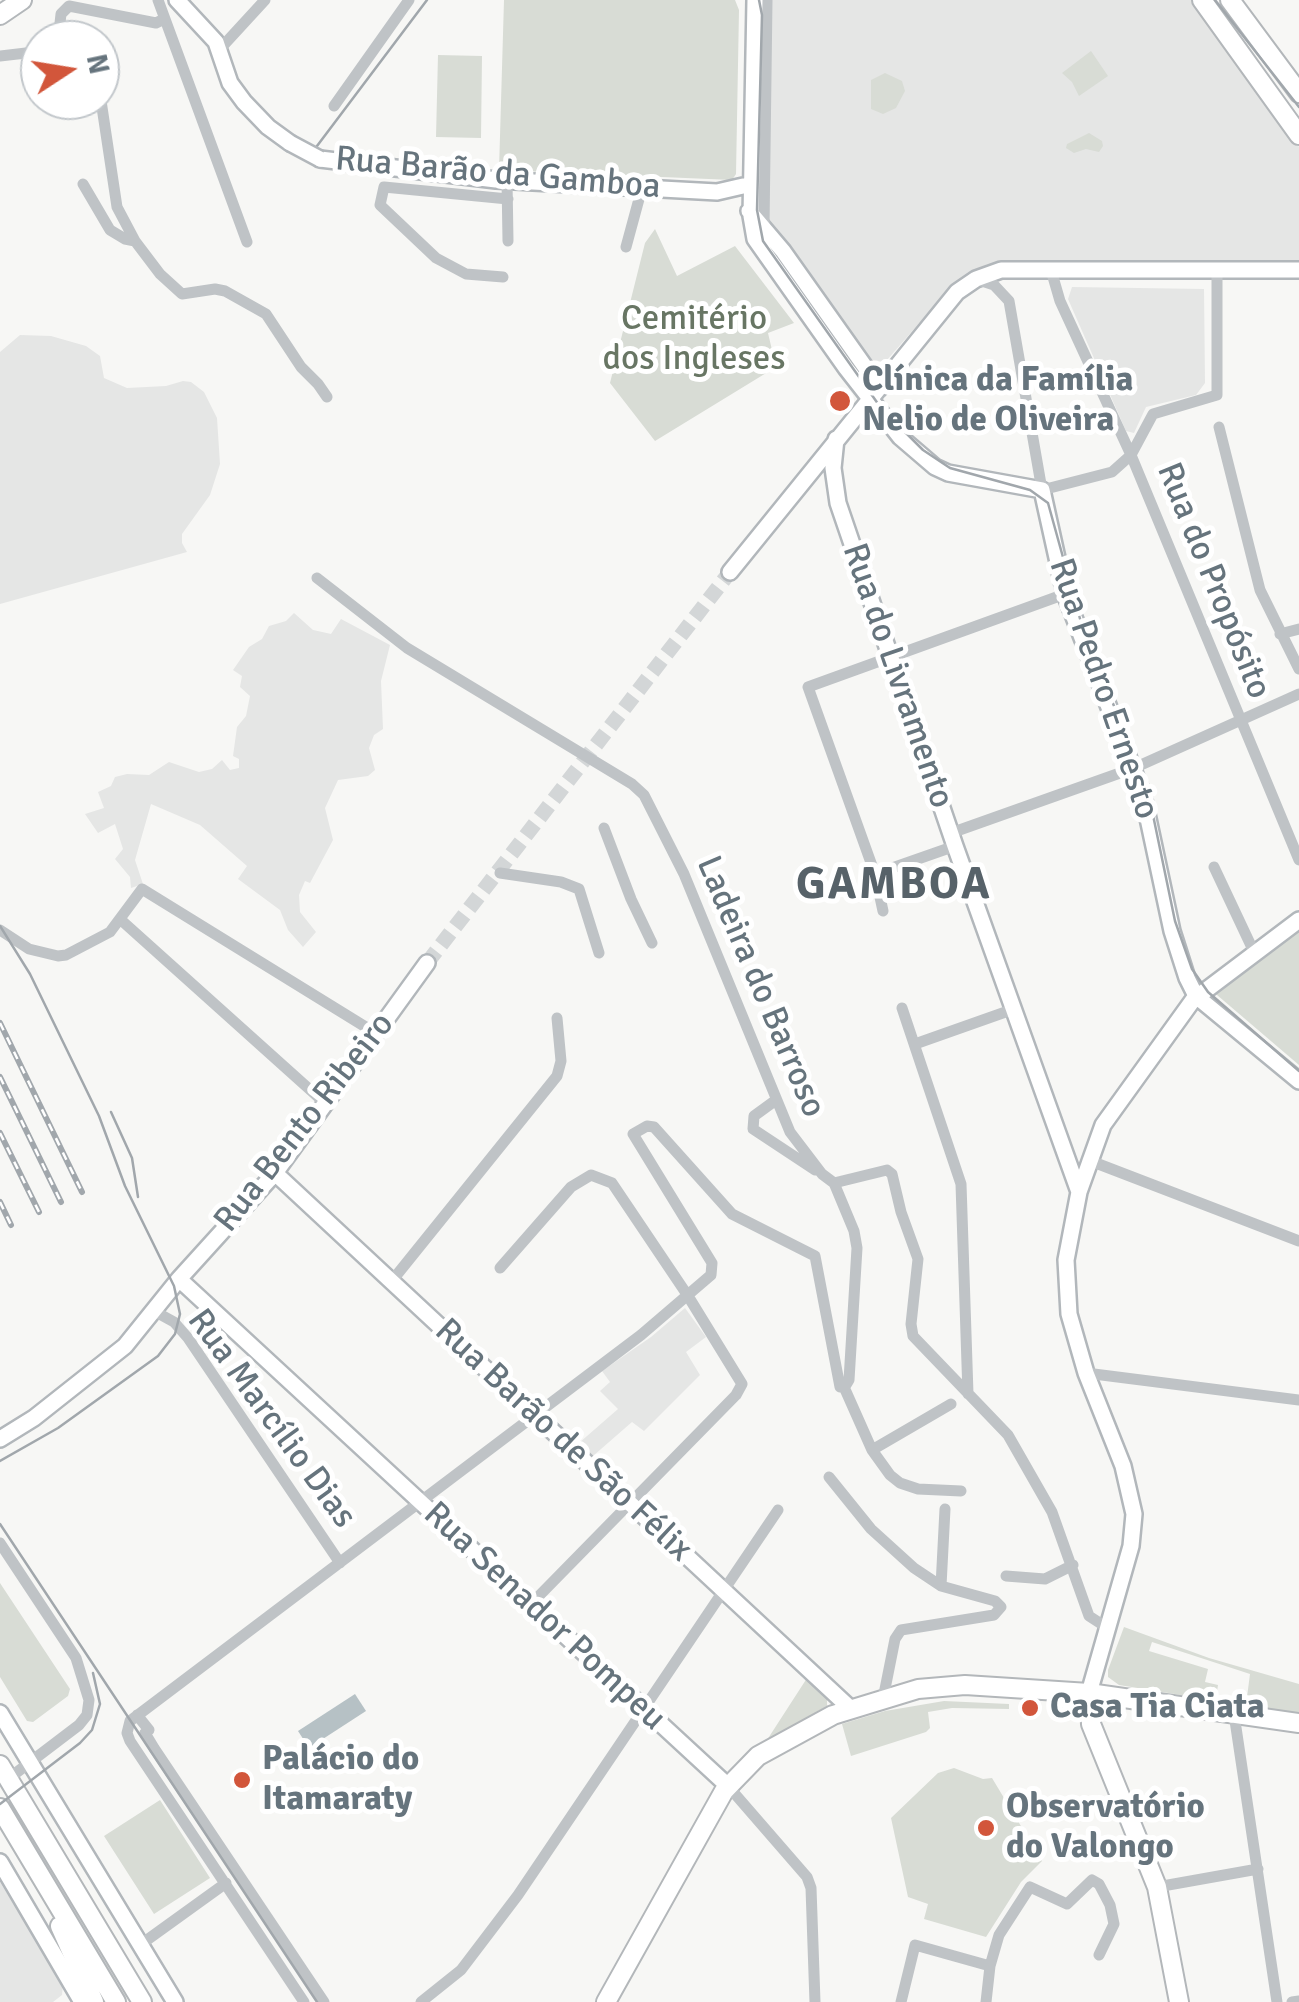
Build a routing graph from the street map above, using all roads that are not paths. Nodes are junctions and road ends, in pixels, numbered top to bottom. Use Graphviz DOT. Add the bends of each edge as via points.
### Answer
graph roads {
  1 [pos="22,0"];
  2 [pos="158,0"];
  3 [pos="177,0"];
  4 [pos="265,0"];
  5 [pos="409,0"];
  6 [pos="752,0"];
  7 [pos="766,0"];
  8 [pos="1202,0"];
  9 [pos="1230,0"];
  10 [pos="0,15"];
  11 [pos="164,19"];
  12 [pos="60,20"];
  13 [pos="220,50"];
  14 [pos="1299,94"];
  15 [pos="334,106"];
  16 [pos="102,120"];
  17 [pos="1299,134"];
  18 [pos="507,180"];
  19 [pos="83,184"];
  20 [pos="744,186"];
  21 [pos="642,188"];
  22 [pos="717,192"];
  23 [pos="508,198"];
  24 [pos="751,216"];
  25 [pos="764,227"];
  26 [pos="135,240"];
  27 [pos="508,241"];
  28 [pos="247,242"];
  29 [pos="626,247"];
  30 [pos="1217,269"];
  31 [pos="1051,270"];
  32 [pos="1299,270"];
  33 [pos="503,277"];
  34 [pos="976,279"];
  35 [pos="875,394"];
  36 [pos="327,398"];
  37 [pos="1219,427"];
  38 [pos="836,439"];
  39 [pos="1131,455"];
  40 [pos="1042,490"];
  41 [pos="730,572"];
  42 [pos="317,578"];
  43 [pos="1066,594"];
  44 [pos="1299,629"];
  45 [pos="1280,634"];
  46 [pos="890,656"];
  47 [pos="1299,669"];
  48 [pos="1299,694"];
  49 [pos="1241,721"];
  50 [pos="1134,768"];
  51 [pos="604,828"];
  52 [pos="953,840"];
  53 [pos="1299,860"];
  54 [pos="1214,868"];
  55 [pos="500,872"];
  56 [pos="874,874"];
  57 [pos="883,912"];
  58 [pos="121,920"];
  59 [pos="1299,920"];
  60 [pos="2,932"];
  61 [pos="652,943"];
  62 [pos="1254,952"];
  63 [pos="598,953"];
  64 [pos="427,963"];
  65 [pos="1196,996"];
  66 [pos="902,1008"];
  67 [pos="1014,1009"];
  68 [pos="557,1018"];
  69 [pos="377,1034"];
  70 [pos="914,1044"];
  71 [pos="1299,1081"];
  72 [pos="776,1100"];
  73 [pos="327,1105"];
  74 [pos="1088,1160"];
  75 [pos="275,1173"];
  76 [pos="822,1174"];
  77 [pos="834,1183"];
  78 [pos="1079,1192"];
  79 [pos="1299,1240"];
  80 [pos="500,1268"];
  81 [pos="179,1279"];
  82 [pos="391,1282"];
  83 [pos="688,1296"];
  84 [pos="154,1311"];
  85 [pos="1086,1373"];
  86 [pos="844,1387"];
  87 [pos="968,1394"];
  88 [pos="1299,1400"];
  89 [pos="951,1404"];
  90 [pos="534,1415"];
  91 [pos="0,1438"];
  92 [pos="872,1450"];
  93 [pos="829,1477"];
  94 [pos="962,1491"];
  95 [pos="420,1502"];
  96 [pos="630,1502"];
  97 [pos="946,1509"];
  98 [pos="778,1510"];
  99 [pos="0,1543"];
  100 [pos="340,1563"];
  101 [pos="1072,1565"];
  102 [pos="1006,1576"];
  103 [pos="941,1586"];
  104 [pos="725,1590"];
  105 [pos="532,1603"];
  106 [pos="1106,1627"];
  107 [pos="1089,1694"];
  108 [pos="883,1698"];
  109 [pos="851,1708"];
  110 [pos="642,1710"];
  111 [pos="0,1713"];
  112 [pos="1234,1714"];
  113 [pos="136,1715"];
  114 [pos="1299,1723"];
  115 [pos="31,1764"];
  116 [pos="4,1772"];
  117 [pos="728,1786"];
  118 [pos="1,1811"];
  119 [pos="0,1862"];
  120 [pos="1258,1869"];
  121 [pos="226,1884"];
  122 [pos="1158,1887"];
  123 [pos="47,1888"];
  124 [pos="140,1945"];
  125 [pos="1099,1955"];
  126 [pos="990,1966"];
  127 [pos="82,2002"];
  128 [pos="94,2002"];
  129 [pos="116,2002"];
  130 [pos="142,2002"];
  131 [pos="175,2002"];
  132 [pos="304,2002"];
  133 [pos="324,2002"];
  134 [pos="421,2002"];
  135 [pos="606,2002"];
  136 [pos="815,2002"];
  137 [pos="902,2002"];
  138 [pos="986,2002"];
  139 [pos="1179,2002"];
  140 [pos="1276,2002"];
  1 -- 10 [label="main road"];
  2 -- 11 [label="street"];
  3 -- 13 [label="street, Rua Barão da Gamboa"];
  4 -- 13 [label="street"];
  5 -- 15 [label="street"];
  6 -- 20 [label="street"];
  6 -- 24 [label="street"];
  7 -- 25 [label="street"];
  8 -- 17 [label="main road"];
  9 -- 14 [label="main road"];
  11 -- 12 [label="street" via="69,6"];
  11 -- 28 [label="street"];
  13 -- 18 [label="street, Rua Barão da Gamboa, bridge" via="234,90 260,120 320,159"];
  16 -- 26 [label="street" via="116,203"];
  18 -- 21 [label="street, Rua Barão da Gamboa"];
  18 -- 23 [label="street"];
  19 -- 26 [label="street" via="110,230"];
  20 -- 22 [label="street, Rua Barão da Gamboa"];
  20 -- 24 [label="street"];
  21 -- 22 [label="street, Rua Barão da Gamboa"];
  21 -- 29 [label="street"];
  22 -- 24 [label="street"];
  23 -- 27 [label="street"];
  23 -- 33 [label="street" via="384,188 380,204 436,258 466,274"];
  24 -- 25 [label="street"];
  24 -- 35 [label="street" via="758,245"];
  25 -- 35 [label="street"];
  26 -- 36 [label="street" via="182,294 225,291 266,314"];
  30 -- 31 [label="street"];
  30 -- 32 [label="street"];
  30 -- 39 [label="street" via="1217,395 1153,414"];
  31 -- 34 [label="street" via="1002,270"];
  31 -- 39 [label="street, Rua do Propósito"];
  34 -- 35 [label="street"];
  34 -- 40 [label="street, Rua Pedro Ernesto" via="1006,294"];
  35 -- 38 [label="street"];
  35 -- 40 [label="street" via="900,437 935,467"];
  37 -- 45 [label="street" via="1260,590"];
  38 -- 41 [label="street"];
  38 -- 46 [label="street, Rua do Livramento" via="838,502"];
  39 -- 40 [label="street" via="1105,475"];
  39 -- 49 [label="street, Rua do Propósito"];
  40 -- 43 [label="street, Rua Pedro Ernesto"];
  42 -- 72 [label="street, Ladeira do Barroso" via="407,648 639,790 684,874"];
  43 -- 46 [label="street"];
  43 -- 50 [label="street, Rua Pedro Ernesto"];
  44 -- 45 [label="street"];
  45 -- 47 [label="street"];
  46 -- 52 [label="street, Rua do Livramento"];
  46 -- 56 [label="street" via="808,687"];
  48 -- 49 [label="street"];
  49 -- 50 [label="street"];
  49 -- 53 [label="street, Rua do Propósito"];
  50 -- 52 [label="street"];
  50 -- 65 [label="street, Rua Pedro Ernesto" via="1176,945"];
  51 -- 61 [label="street"];
  52 -- 56 [label="street"];
  52 -- 67 [label="street, Rua do Livramento"];
  54 -- 62 [label="street"];
  55 -- 63 [label="street" via="579,889"];
  56 -- 57 [label="street"];
  58 -- 60 [label="street" via="94,942 58,956"];
  58 -- 69 [label="street" via="142,890"];
  58 -- 73 [label="street"];
  59 -- 62 [label="street"];
  62 -- 65 [label="street"];
  64 -- 69 [label="street, Rua Bento Ribeiro"];
  65 -- 71 [label="street"];
  65 -- 74 [label="street" via="1116,1104"];
  66 -- 70 [label="street"];
  67 -- 70 [label="street"];
  67 -- 78 [label="street, Rua do Livramento"];
  68 -- 82 [label="street" via="557,1076"];
  69 -- 73 [label="street, Rua Bento Ribeiro"];
  70 -- 87 [label="street" via="961,1184"];
  72 -- 76 [label="street, Ladeira do Barroso" via="795,1142"];
  72 -- 76 [label="street" via="754,1116 753,1129"];
  73 -- 75 [label="street, Rua Bento Ribeiro"];
  74 -- 78 [label="street"];
  74 -- 79 [label="street"];
  75 -- 81 [label="street, Rua Bento Ribeiro"];
  75 -- 82 [label="street, Rua Barão de São Félix"];
  76 -- 77 [label="street, Ladeira do Barroso"];
  77 -- 86 [label="street" via="857,1248"];
  77 -- 87 [label="street" via="892,1174 918,1259 910,1330"];
  78 -- 85 [label="street" via="1066,1271 1074,1340"];
  80 -- 83 [label="street" via="571,1188 592,1176 612,1184"];
  81 -- 84 [label="street, Rua Bento Ribeiro"];
  81 -- 95 [label="street, Rua Senador Pompeu"];
  82 -- 90 [label="street, Rua Barão de São Félix"];
  83 -- 86 [label="street" via="712,1263 633,1134 647,1126 681,1154 724,1207 815,1256 837,1381"];
  83 -- 90 [label="street"];
  83 -- 96 [label="street" via="741,1389"];
  84 -- 91 [label="street, Rua Bento Ribeiro" via="115,1355"];
  84 -- 100 [label="street, Rua Marcílio Dias" via="188,1338"];
  85 -- 88 [label="street"];
  85 -- 106 [label="street" via="1123,1466 1134,1514"];
  86 -- 92 [label="street"];
  87 -- 101 [label="street" via="1021,1456"];
  89 -- 92 [label="street"];
  90 -- 95 [label="street"];
  90 -- 96 [label="street, Rua Barão de São Félix"];
  92 -- 94 [label="street" via="900,1483"];
  93 -- 103 [label="street" via="892,1551"];
  95 -- 100 [label="street"];
  95 -- 105 [label="street, Rua Senador Pompeu"];
  96 -- 104 [label="street, Rua Barão de São Félix"];
  96 -- 105 [label="street"];
  97 -- 103 [label="street"];
  98 -- 104 [label="street"];
  99 -- 115 [label="street" via="76,1658 88,1697 82,1722"];
  100 -- 113 [label="street"];
  101 -- 102 [label="street" via="1045,1579"];
  101 -- 106 [label="street" via="1088,1616"];
  103 -- 108 [label="street" via="1000,1607 994,1615 901,1630"];
  104 -- 109 [label="street, Rua Barão de São Félix"];
  104 -- 110 [label="street"];
  105 -- 110 [label="street, Rua Senador Pompeu"];
  106 -- 107 [label="street"];
  107 -- 108 [label="main road" via="965,1684"];
  107 -- 112 [label="main road"];
  107 -- 122 [label="main road" via="1091,1724"];
  108 -- 109 [label="main road"];
  109 -- 117 [label="main road" via="779,1743"];
  110 -- 117 [label="street, Rua Senador Pompeu"];
  110 -- 134 [label="street" via="477,1951"];
  111 -- 115 [label="street"];
  112 -- 114 [label="main road"];
  112 -- 120 [label="street"];
  113 -- 121 [label="street" via="128,1726 130,1742"];
  113 -- 133 [label="street"];
  115 -- 116 [label="street"];
  115 -- 124 [label="street"];
  116 -- 130 [label="main road"];
  117 -- 135 [label="main road"];
  117 -- 136 [label="street, Rua Senador Pompeu" via="807,1877"];
  118 -- 123 [label="main road"];
  119 -- 127 [label="street"];
  120 -- 122 [label="street"];
  120 -- 140 [label="street"];
  121 -- 124 [label="street"];
  121 -- 132 [label="street"];
  122 -- 139 [label="main road"];
  123 -- 128 [label="main road"];
  123 -- 129 [label="main road"];
  124 -- 131 [label="street"];
  125 -- 126 [label="street" via="1114,1917 1092,1880 1069,1904 1028,1889"];
  126 -- 137 [label="street" via="915,1945"];
  126 -- 138 [label="street"];
}
